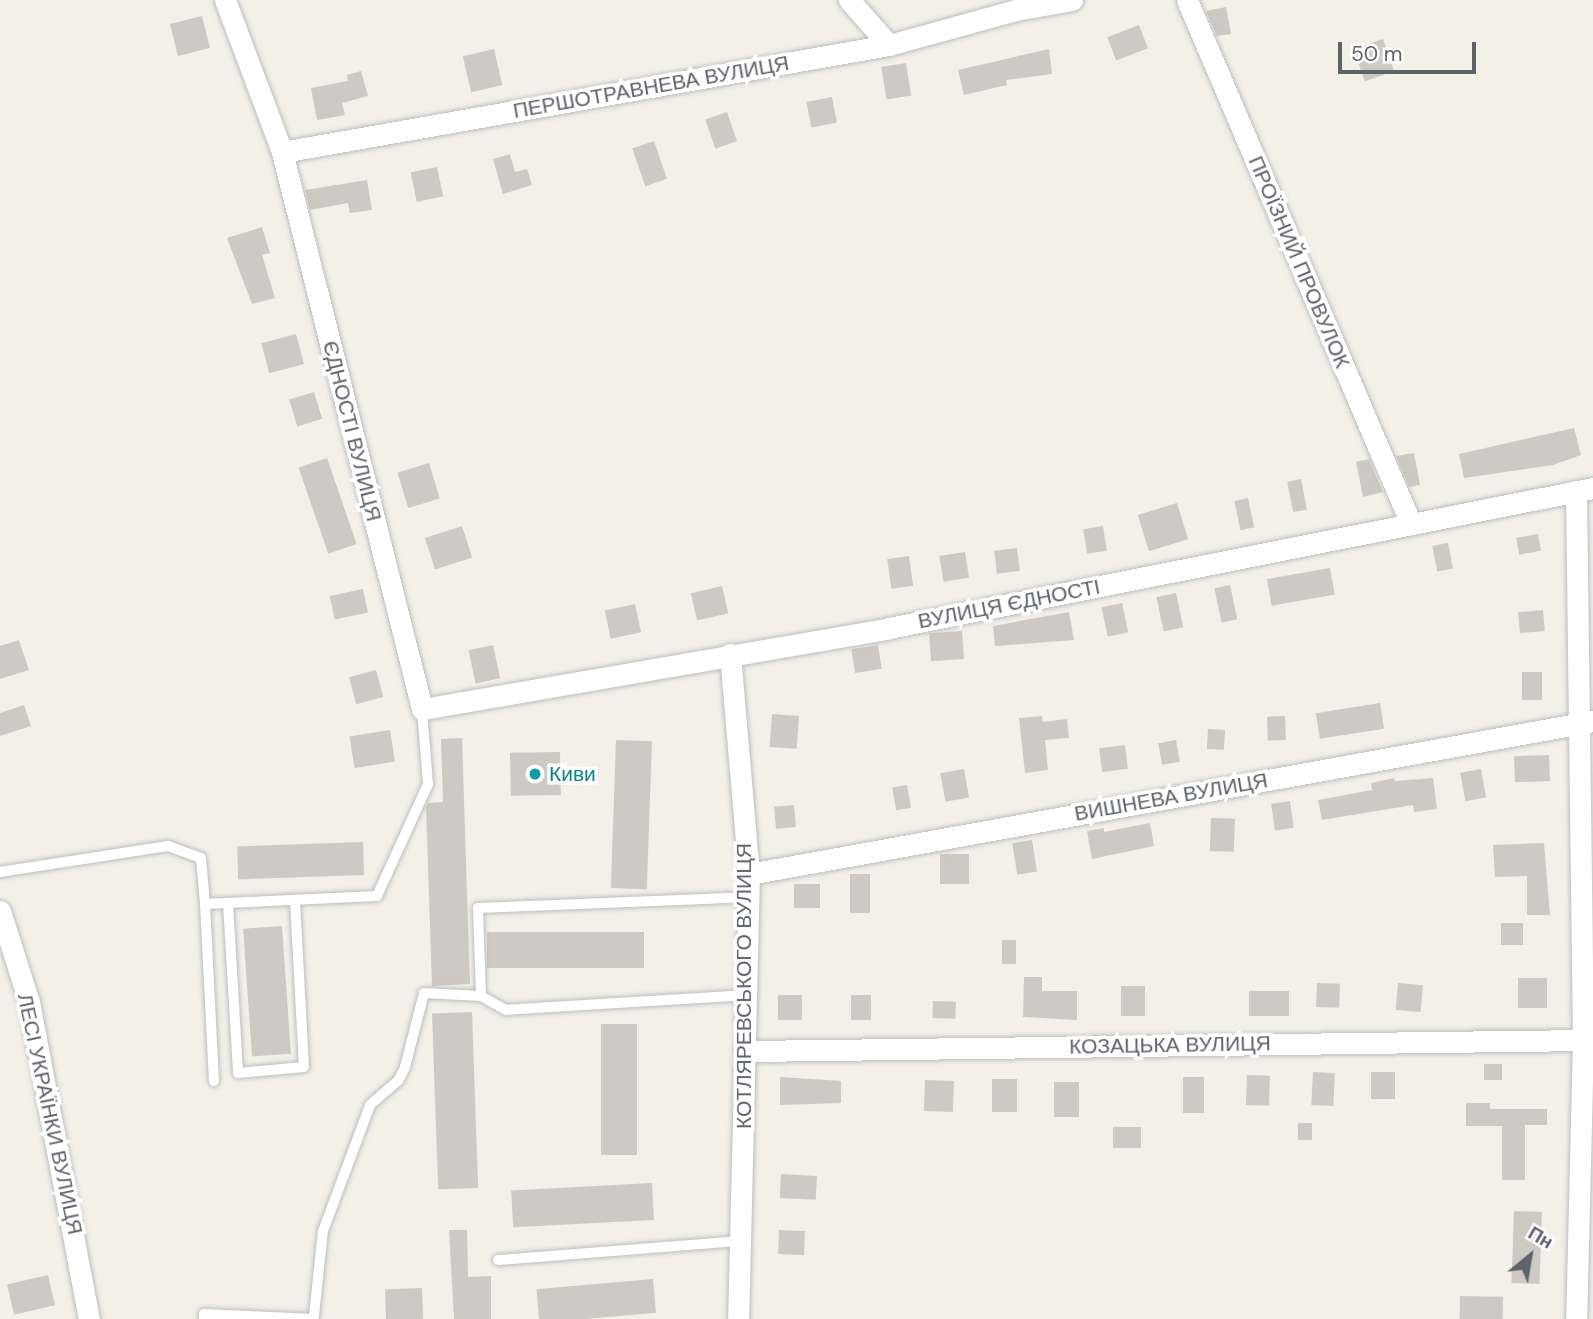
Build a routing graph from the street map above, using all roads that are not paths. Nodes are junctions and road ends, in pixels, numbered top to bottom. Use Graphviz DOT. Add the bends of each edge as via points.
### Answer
graph roads {
  1 [pos="225,0"];
  2 [pos="849,0"];
  3 [pos="1072,0"];
  4 [pos="1187,0"];
  5 [pos="1013,5"];
  6 [pos="889,45"];
  7 [pos="282,152"];
  8 [pos="1584,490"];
  9 [pos="1411,524"];
  10 [pos="730,654"];
  11 [pos="422,709"];
  12 [pos="1587,722"];
  13 [pos="0,872"];
  14 [pos="749,874"];
  15 [pos="749,897"];
  16 [pos="295,900"];
  17 [pos="228,903"];
  18 [pos="205,904"];
  19 [pos="0,911"];
  20 [pos="748,995"];
  21 [pos="481,996"];
  22 [pos="1588,1040"];
  23 [pos="748,1051"];
  24 [pos="214,1081"];
  25 [pos="738,1241"];
  26 [pos="498,1260"];
  27 [pos="314,1318"];
  28 [pos="89,1319"];
  29 [pos="204,1319"];
  30 [pos="737,1319"];
  31 [pos="1576,1319"];
  1 -- 7 [label="street, ЄДНОСТІ ВУЛИЦЯ"];
  2 -- 6 [label="street"];
  3 -- 5 [label="street, ПЕРШОТРАВНЕВА ВУЛИЦЯ"];
  4 -- 9 [label="street, ПРОЇЗНИЙ ПРОВУЛОК"];
  5 -- 6 [label="street, ПЕРШОТРАВНЕВА ВУЛИЦЯ"];
  6 -- 7 [label="street, ПЕРШОТРАВНЕВА ВУЛИЦЯ"];
  7 -- 11 [label="street, ЄДНОСТІ ВУЛИЦЯ"];
  8 -- 9 [label="street, ВУЛИЦЯ ЄДНОСТІ"];
  8 -- 12 [label="street"];
  9 -- 10 [label="street, ВУЛИЦЯ ЄДНОСТІ" via="889,628"];
  10 -- 11 [label="street, ВУЛИЦЯ ЄДНОСТІ"];
  10 -- 14 [label="street, КОТЛЯРЕВСЬКОГО ВУЛИЦЯ"];
  11 -- 16 [label="lane" via="428,784 377,895"];
  12 -- 14 [label="street, ВИШНЕВА ВУЛИЦЯ"];
  12 -- 22 [label="street"];
  13 -- 18 [label="lane" via="168,846 201,858"];
  14 -- 15 [label="street, КОТЛЯРЕВСЬКОГО ВУЛИЦЯ"];
  15 -- 20 [label="street, КОТЛЯРЕВСЬКОГО ВУЛИЦЯ"];
  15 -- 21 [label="lane" via="478,908"];
  16 -- 17 [label="lane"];
  16 -- 17 [label="lane" via="304,1068 238,1073"];
  17 -- 18 [label="lane"];
  18 -- 24 [label="lane"];
  19 -- 28 [label="street, ЛЕСІ УКРАЇНКИ ВУЛИЦЯ" via="29,1002"];
  20 -- 21 [label="lane" via="506,1010"];
  20 -- 23 [label="street, КОТЛЯРЕВСЬКОГО ВУЛИЦЯ"];
  21 -- 27 [label="lane" via="424,993 405,1068 398,1081 370,1105 323,1231"];
  22 -- 23 [label="street, КОЗАЦЬКА ВУЛИЦЯ"];
  22 -- 31 [label="street"];
  23 -- 25 [label="street, КОТЛЯРЕВСЬКОГО ВУЛИЦЯ"];
  25 -- 26 [label="lane"];
  25 -- 30 [label="street, КОТЛЯРЕВСЬКОГО ВУЛИЦЯ"];
  27 -- 29 [label="lane" via="204,1314"];
}
